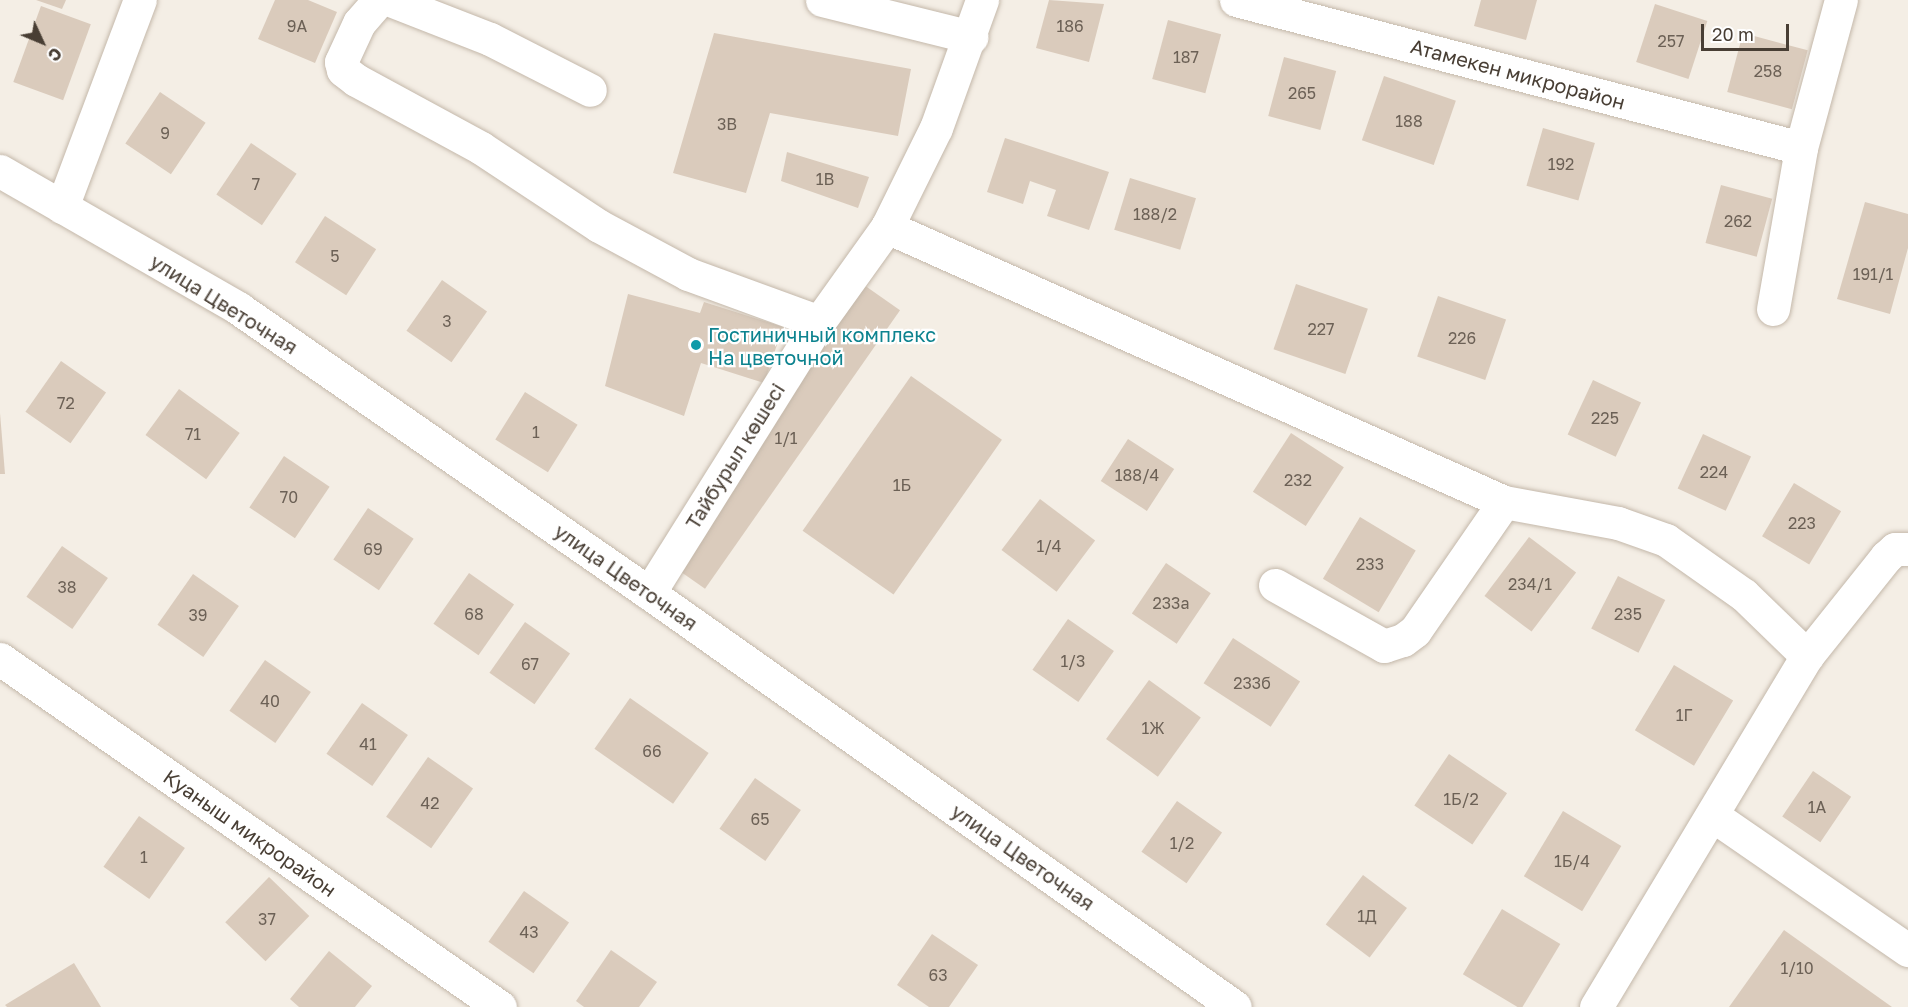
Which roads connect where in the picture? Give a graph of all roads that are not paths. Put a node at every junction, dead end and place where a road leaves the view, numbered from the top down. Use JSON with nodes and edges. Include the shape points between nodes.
{"nodes":[{"id":1,"x":140,"y":0,"type":"edge"},
{"id":2,"x":379,"y":0,"type":"edge"},
{"id":3,"x":390,"y":0,"type":"edge"},
{"id":4,"x":822,"y":0,"type":"edge"},
{"id":5,"x":982,"y":0,"type":"edge"},
{"id":6,"x":1236,"y":0,"type":"edge"},
{"id":7,"x":1841,"y":0,"type":"edge"},
{"id":8,"x":971,"y":37,"type":"junction"},
{"id":9,"x":590,"y":90,"type":"dead end"},
{"id":10,"x":1801,"y":148,"type":"junction"},
{"id":11,"x":0,"y":171,"type":"edge"},
{"id":12,"x":62,"y":207,"type":"junction"},
{"id":13,"x":886,"y":227,"type":"junction"},
{"id":14,"x":1773,"y":309,"type":"dead end"},
{"id":15,"x":819,"y":322,"type":"junction"},
{"id":16,"x":1504,"y":502,"type":"junction"},
{"id":17,"x":1908,"y":549,"type":"edge"},
{"id":18,"x":1275,"y":585,"type":"dead end"},
{"id":19,"x":649,"y":593,"type":"junction"},
{"id":20,"x":1807,"y":656,"type":"junction"},
{"id":21,"x":0,"y":659,"type":"edge"},
{"id":22,"x":1713,"y":815,"type":"junction"},
{"id":23,"x":1908,"y":950,"type":"edge"},
{"id":24,"x":500,"y":1007,"type":"edge"},
{"id":25,"x":1235,"y":1007,"type":"edge"},
{"id":26,"x":1596,"y":1007,"type":"edge"}],
"edges":[{"from":1,"to":12,"type":"street"},
{"from":2,"to":15,"type":"street","via":[[359,23],[341,62],[343,70],[356,80],[481,148],[599,226],[688,274]]},
{"from":3,"to":9,"type":"street","via":[[490,39]]},
{"from":4,"to":8,"type":"street"},
{"from":5,"to":8,"type":"street","name":"Тайбурыл көшесі"},
{"from":6,"to":10,"type":"street","name":"Атамекен микрорайон"},
{"from":7,"to":10,"type":"street"},
{"from":8,"to":13,"type":"street","name":"Тайбурыл көшесі","via":[[936,128]]},
{"from":10,"to":14,"type":"street"},
{"from":11,"to":12,"type":"street","name":"улица Цветочная"},
{"from":12,"to":19,"type":"street","name":"улица Цветочная","via":[[237,308]]},
{"from":13,"to":15,"type":"street","name":"Тайбурыл көшесі"},
{"from":13,"to":16,"type":"street"},
{"from":15,"to":19,"type":"street","name":"Тайбурыл көшесі"},
{"from":16,"to":18,"type":"street","via":[[1415,631],[1403,640],[1384,646]]},
{"from":16,"to":20,"type":"street","via":[[1618,523],[1666,540],[1744,595]]},
{"from":17,"to":20,"type":"street","via":[[1895,549],[1886,557]]},
{"from":19,"to":25,"type":"street","name":"улица Цветочная"},
{"from":20,"to":22,"type":"street"},
{"from":21,"to":24,"type":"street","name":"Куаныш микрорайон"},
{"from":22,"to":23,"type":"street"},
{"from":22,"to":26,"type":"street"}]}
